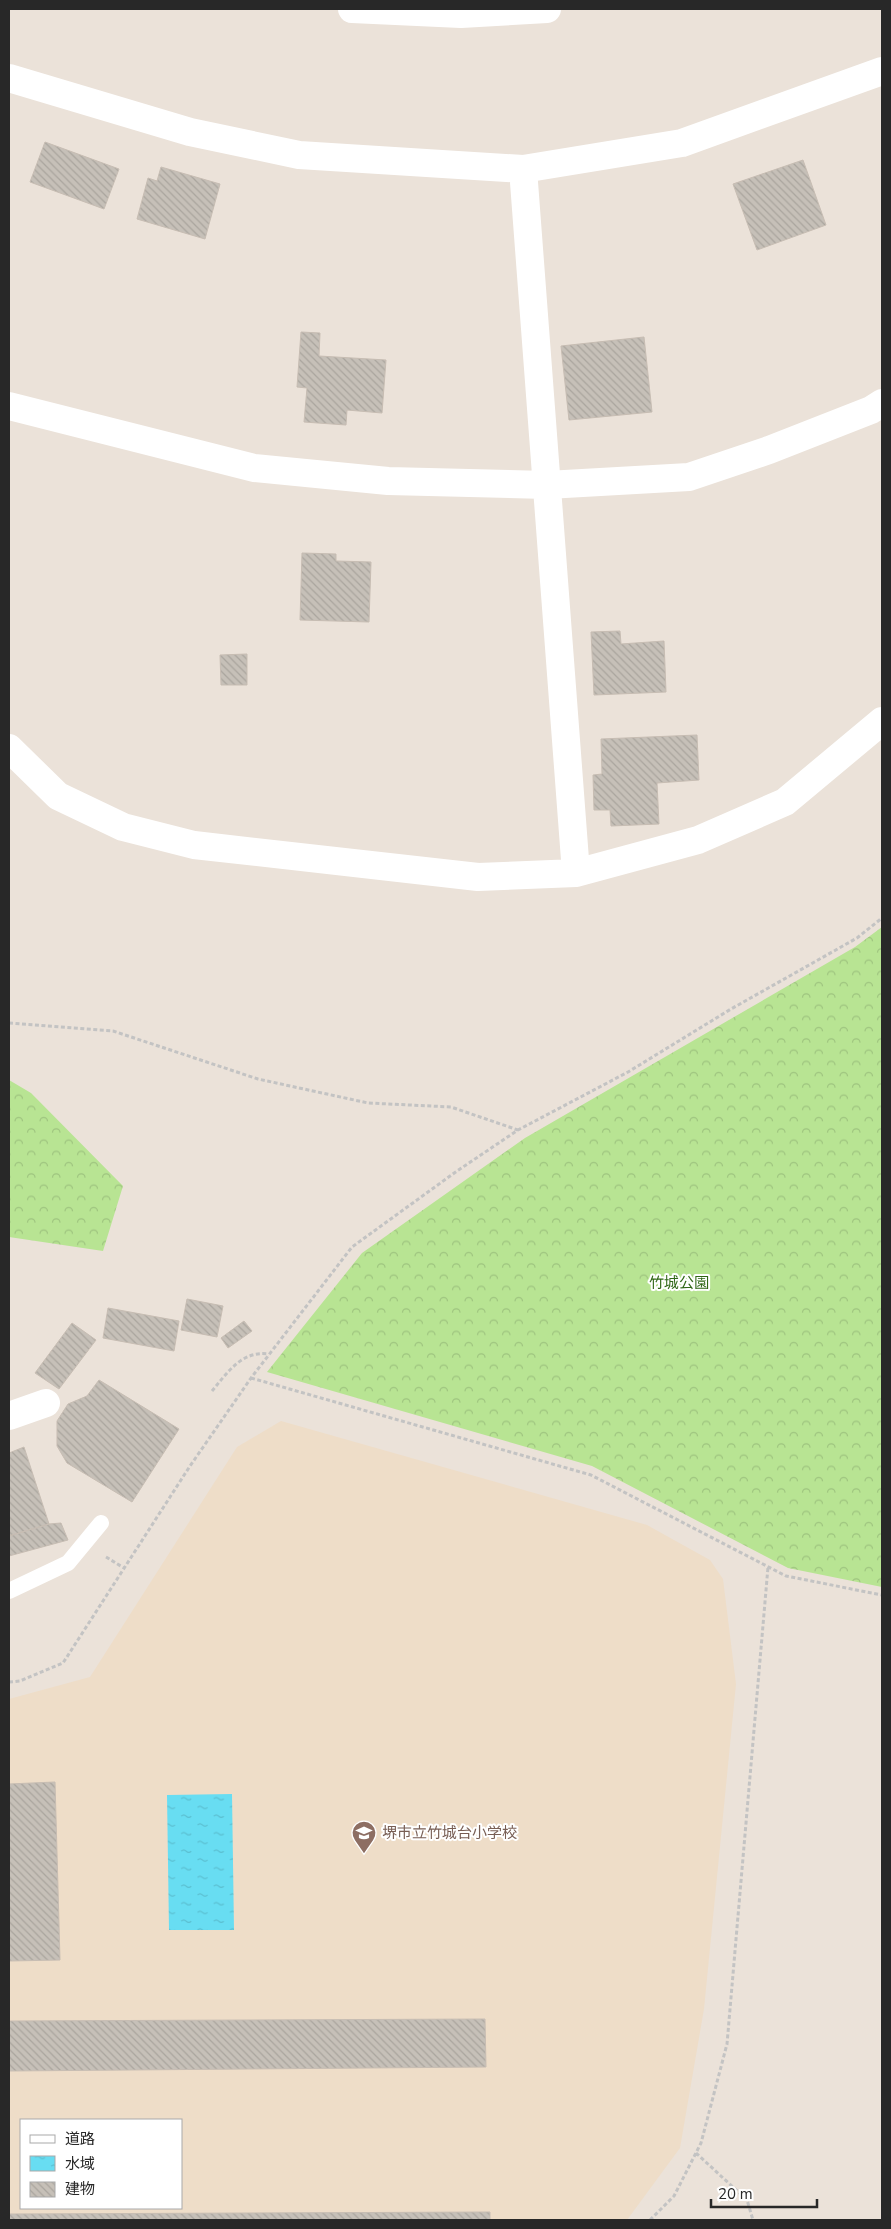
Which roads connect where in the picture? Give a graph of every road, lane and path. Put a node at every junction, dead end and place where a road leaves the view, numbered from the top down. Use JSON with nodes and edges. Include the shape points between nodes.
{"nodes":[{"id":1,"x":352,"y":9,"type":"edge"},
{"id":2,"x":547,"y":9,"type":"edge"},
{"id":3,"x":882,"y":71,"type":"edge"},
{"id":4,"x":9,"y":78,"type":"edge"},
{"id":5,"x":524,"y":170,"type":"junction"},
{"id":6,"x":882,"y":403,"type":"edge"},
{"id":7,"x":9,"y":406,"type":"edge"},
{"id":8,"x":547,"y":485,"type":"junction"},
{"id":9,"x":882,"y":721,"type":"edge"},
{"id":10,"x":9,"y":748,"type":"edge"},
{"id":11,"x":576,"y":873,"type":"junction"},
{"id":12,"x":882,"y":918,"type":"edge"},
{"id":13,"x":9,"y":1023,"type":"edge"},
{"id":14,"x":518,"y":1130,"type":"junction"},
{"id":15,"x":270,"y":1354,"type":"junction"},
{"id":16,"x":251,"y":1378,"type":"junction"},
{"id":17,"x":212,"y":1391,"type":"dead end"},
{"id":18,"x":46,"y":1403,"type":"dead end"},
{"id":19,"x":9,"y":1416,"type":"edge"},
{"id":20,"x":101,"y":1523,"type":"dead end"},
{"id":21,"x":768,"y":1568,"type":"junction"},
{"id":22,"x":9,"y":1591,"type":"edge"},
{"id":23,"x":882,"y":1595,"type":"edge"},
{"id":24,"x":9,"y":1682,"type":"edge"},
{"id":25,"x":696,"y":2152,"type":"junction"},
{"id":26,"x":650,"y":2220,"type":"edge"},
{"id":27,"x":753,"y":2220,"type":"edge"}],
"edges":[{"from":1,"to":2,"type":"street","via":[[461,14]]},
{"from":3,"to":5,"type":"street","via":[[682,143]]},
{"from":4,"to":5,"type":"street","via":[[190,132],[299,155]]},
{"from":5,"to":8,"type":"street"},
{"from":6,"to":8,"type":"street","via":[[768,450],[689,477]]},
{"from":7,"to":8,"type":"street","via":[[254,468],[388,481]]},
{"from":8,"to":11,"type":"street"},
{"from":9,"to":11,"type":"street","via":[[785,802],[698,840]]},
{"from":10,"to":11,"type":"street","via":[[58,796],[123,827],[194,845],[478,877]]},
{"from":12,"to":14,"type":"path","via":[[857,938],[628,1072]]},
{"from":13,"to":14,"type":"path","via":[[114,1031],[258,1079],[368,1104],[451,1107]]},
{"from":14,"to":15,"type":"path","via":[[352,1247]]},
{"from":15,"to":16,"type":"path"},
{"from":15,"to":17,"type":"path","via":[[262,1353],[239,1360]]},
{"from":16,"to":21,"type":"path","via":[[590,1475]]},
{"from":16,"to":24,"type":"path","via":[[63,1663],[20,1681]]},
{"from":18,"to":19,"type":"street"},
{"from":20,"to":22,"type":"lane","via":[[68,1563]]},
{"from":21,"to":23,"type":"path","via":[[786,1576]]},
{"from":21,"to":25,"type":"path","via":[[727,2044],[702,2143]]},
{"from":25,"to":26,"type":"path","via":[[674,2196]]},
{"from":25,"to":27,"type":"path","via":[[747,2200]]}]}
